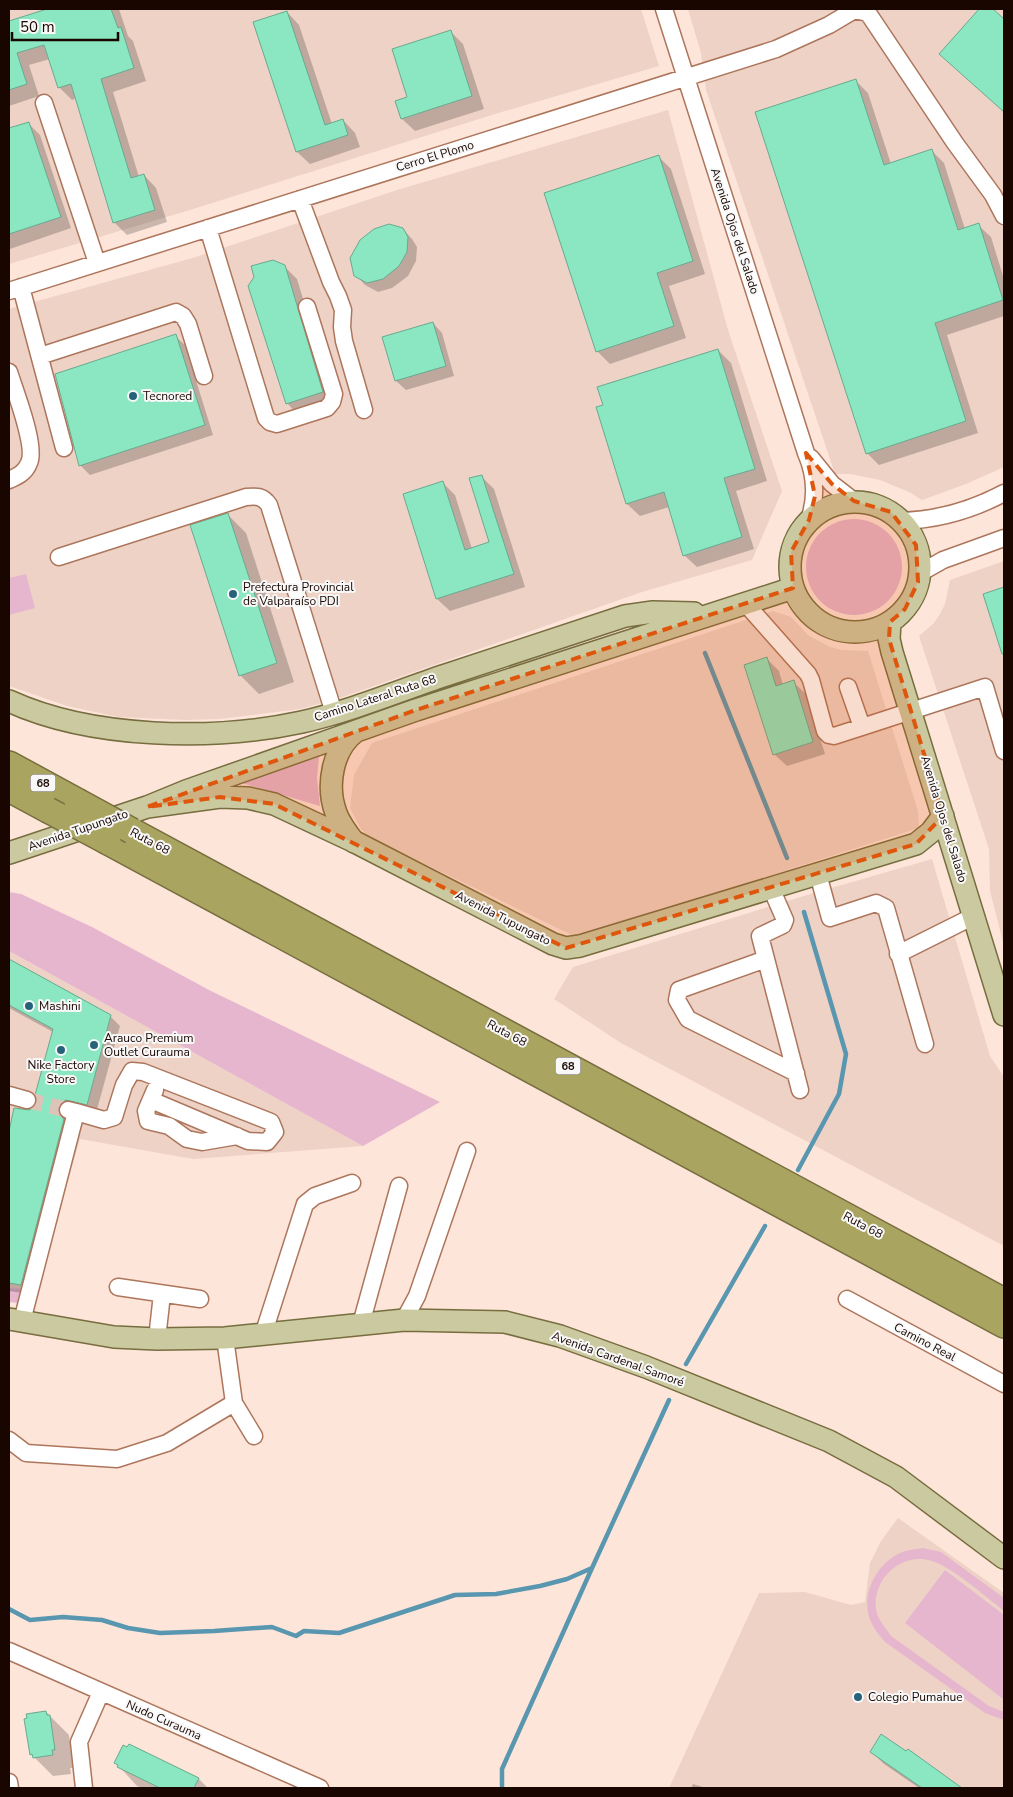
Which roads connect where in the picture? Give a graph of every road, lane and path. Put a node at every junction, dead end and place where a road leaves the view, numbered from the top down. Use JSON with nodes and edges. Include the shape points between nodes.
{"nodes":[{"id":1,"x":664,"y":9,"type":"edge"},
{"id":2,"x":855,"y":9,"type":"edge"},
{"id":3,"x":686,"y":77,"type":"junction"},
{"id":4,"x":44,"y":103,"type":"dead end"},
{"id":5,"x":300,"y":199,"type":"junction"},
{"id":6,"x":1004,"y":216,"type":"edge"},
{"id":7,"x":208,"y":228,"type":"junction"},
{"id":8,"x":97,"y":263,"type":"junction"},
{"id":9,"x":15,"y":289,"type":"edge"},
{"id":10,"x":307,"y":307,"type":"dead end"},
{"id":11,"x":40,"y":356,"type":"junction"},
{"id":12,"x":9,"y":372,"type":"edge"},
{"id":13,"x":204,"y":376,"type":"dead end"},
{"id":14,"x":364,"y":410,"type":"dead end"},
{"id":15,"x":64,"y":448,"type":"dead end"},
{"id":16,"x":806,"y":453,"type":"junction"},
{"id":17,"x":9,"y":480,"type":"edge"},
{"id":18,"x":1004,"y":493,"type":"edge"},
{"id":19,"x":854,"y":501,"type":"junction"},
{"id":20,"x":809,"y":520,"type":"junction"},
{"id":21,"x":901,"y":521,"type":"junction"},
{"id":22,"x":1004,"y":538,"type":"edge"},
{"id":23,"x":60,"y":557,"type":"dead end"},
{"id":24,"x":920,"y":573,"type":"junction"},
{"id":25,"x":793,"y":588,"type":"junction"},
{"id":26,"x":745,"y":603,"type":"junction"},
{"id":27,"x":722,"y":611,"type":"junction"},
{"id":28,"x":890,"y":622,"type":"junction"},
{"id":29,"x":446,"y":675,"type":"joint"},
{"id":30,"x":848,"y":687,"type":"dead end"},
{"id":31,"x":9,"y":701,"type":"edge"},
{"id":32,"x":910,"y":712,"type":"junction"},
{"id":33,"x":334,"y":713,"type":"junction"},
{"id":34,"x":862,"y":727,"type":"junction"},
{"id":35,"x":357,"y":730,"type":"junction"},
{"id":36,"x":1004,"y":751,"type":"edge"},
{"id":37,"x":9,"y":764,"type":"edge"},
{"id":38,"x":9,"y":789,"type":"edge"},
{"id":39,"x":146,"y":807,"type":"junction"},
{"id":40,"x":943,"y":816,"type":"junction"},
{"id":41,"x":354,"y":842,"type":"junction"},
{"id":42,"x":9,"y":853,"type":"edge"},
{"id":43,"x":818,"y":874,"type":"junction"},
{"id":44,"x":771,"y":888,"type":"junction"},
{"id":45,"x":974,"y":916,"type":"junction"},
{"id":46,"x":898,"y":954,"type":"junction"},
{"id":47,"x":766,"y":959,"type":"junction"},
{"id":48,"x":1004,"y":1015,"type":"edge"},
{"id":49,"x":925,"y":1044,"type":"dead end"},
{"id":50,"x":796,"y":1073,"type":"junction"},
{"id":51,"x":160,"y":1078,"type":"junction"},
{"id":52,"x":800,"y":1090,"type":"dead end"},
{"id":53,"x":9,"y":1095,"type":"edge"},
{"id":54,"x":27,"y":1100,"type":"tunnel mouth"},
{"id":55,"x":467,"y":1151,"type":"dead end"},
{"id":56,"x":352,"y":1183,"type":"dead end"},
{"id":57,"x":399,"y":1186,"type":"dead end"},
{"id":58,"x":118,"y":1287,"type":"dead end"},
{"id":59,"x":162,"y":1294,"type":"junction"},
{"id":60,"x":200,"y":1299,"type":"dead end"},
{"id":61,"x":847,"y":1299,"type":"dead end"},
{"id":62,"x":1004,"y":1301,"type":"edge"},
{"id":63,"x":15,"y":1320,"type":"edge"},
{"id":64,"x":404,"y":1320,"type":"junction"},
{"id":65,"x":361,"y":1324,"type":"junction"},
{"id":66,"x":1004,"y":1325,"type":"edge"},
{"id":67,"x":263,"y":1335,"type":"junction"},
{"id":68,"x":225,"y":1338,"type":"junction"},
{"id":69,"x":157,"y":1339,"type":"junction"},
{"id":70,"x":1004,"y":1384,"type":"edge"},
{"id":71,"x":234,"y":1403,"type":"junction"},
{"id":72,"x":254,"y":1436,"type":"dead end"},
{"id":73,"x":9,"y":1440,"type":"edge"},
{"id":74,"x":1004,"y":1558,"type":"edge"},
{"id":75,"x":9,"y":1651,"type":"edge"},
{"id":76,"x":101,"y":1692,"type":"junction"},
{"id":77,"x":9,"y":1782,"type":"edge"},
{"id":78,"x":10,"y":1788,"type":"edge"},
{"id":79,"x":84,"y":1788,"type":"edge"},
{"id":80,"x":320,"y":1788,"type":"edge"}],
"edges":[{"from":1,"to":3,"type":"street","name":"Avenida Ojos del Salado"},
{"from":2,"to":3,"type":"street","name":"Cerro El Plomo","via":[[776,49]]},
{"from":2,"to":6,"type":"street","via":[[868,13],[954,143],[993,195]]},
{"from":3,"to":5,"type":"street","name":"Cerro El Plomo"},
{"from":3,"to":16,"type":"street","name":"Avenida Ojos del Salado"},
{"from":4,"to":8,"type":"street"},
{"from":5,"to":7,"type":"street","name":"Cerro El Plomo"},
{"from":5,"to":14,"type":"street","via":[[343,310],[344,341]]},
{"from":7,"to":8,"type":"street","name":"Cerro El Plomo"},
{"from":7,"to":10,"type":"street","via":[[266,418],[270,422],[277,424],[326,408],[332,402],[334,394]]},
{"from":8,"to":9,"type":"street","name":"Cerro El Plomo"},
{"from":9,"to":11,"type":"street"},
{"from":11,"to":13,"type":"street","via":[[176,312],[188,324]]},
{"from":11,"to":15,"type":"street"},
{"from":12,"to":17,"type":"street","via":[[32,449],[30,462],[22,474]]},
{"from":16,"to":19,"type":"street","name":"Avenida Ojos del Salado","via":[[832,484]]},
{"from":16,"to":20,"type":"street","name":"Avenida Ojos del Salado","via":[[812,467],[815,496]]},
{"from":18,"to":21,"type":"street","via":[[962,511],[924,520]]},
{"from":19,"to":20,"type":"main road","name":"Avenida Ojos del Salado","via":[[830,506]]},
{"from":19,"to":21,"type":"main road","name":"Avenida Ojos del Salado","via":[[880,506]]},
{"from":20,"to":25,"type":"main road","name":"Avenida Ojos del Salado","via":[[791,552]]},
{"from":21,"to":24,"type":"main road","name":"Avenida Ojos del Salado","via":[[916,544]]},
{"from":22,"to":24,"type":"street","via":[[943,560]]},
{"from":23,"to":33,"type":"street","via":[[246,497],[260,496],[269,505]]},
{"from":24,"to":28,"type":"main road","name":"Avenida Ojos del Salado","via":[[911,601]]},
{"from":25,"to":26,"type":"main road","name":"Avenida Tupungato"},
{"from":25,"to":28,"type":"main road","name":"Avenida Ojos del Salado","via":[[804,609],[833,629],[862,632]]},
{"from":26,"to":27,"type":"main road","name":"Avenida Tupungato"},
{"from":26,"to":34,"type":"street","via":[[812,680],[828,735]]},
{"from":27,"to":29,"type":"main road","name":"Avenida Tupungato","via":[[691,614],[654,612],[625,616]]},
{"from":27,"to":35,"type":"main road","name":"Avenida Tupungato"},
{"from":28,"to":32,"type":"main road","name":"Avenida Ojos del Salado","via":[[889,639]]},
{"from":29,"to":33,"type":"main road","name":"Camino Lateral Ruta 68"},
{"from":30,"to":34,"type":"street"},
{"from":31,"to":33,"type":"main road","name":"Camino Lateral Ruta 68","via":[[78,722],[169,734],[261,729]]},
{"from":32,"to":34,"type":"street"},
{"from":32,"to":36,"type":"street","via":[[985,687]]},
{"from":32,"to":40,"type":"main road","name":"Avenida Ojos del Salado"},
{"from":35,"to":39,"type":"main road","name":"Avenida Tupungato"},
{"from":35,"to":41,"type":"main road","via":[[338,755],[331,788],[336,812]]},
{"from":37,"to":62,"type":"highway","name":"Ruta 68","number":"68","bridge":true},
{"from":38,"to":66,"type":"highway","name":"Ruta 68","number":"68","bridge":true},
{"from":39,"to":41,"type":"main road","name":"Avenida Tupungato","via":[[206,798],[248,798],[274,804]]},
{"from":39,"to":42,"type":"main road","name":"Avenida Tupungato"},
{"from":40,"to":43,"type":"main road","name":"Avenida Tupungato","via":[[916,844]]},
{"from":40,"to":45,"type":"main road","name":"Avenida Ojos del Salado"},
{"from":41,"to":44,"type":"main road","name":"Avenida Tupungato","via":[[566,948]]},
{"from":43,"to":44,"type":"main road","name":"Avenida Tupungato"},
{"from":43,"to":46,"type":"street","via":[[830,918],[876,903],[886,908]]},
{"from":44,"to":47,"type":"street","via":[[785,920],[783,925],[760,936]]},
{"from":45,"to":46,"type":"street"},
{"from":45,"to":48,"type":"main road","name":"Avenida Ojos del Salado"},
{"from":46,"to":49,"type":"street"},
{"from":47,"to":50,"type":"street"},
{"from":47,"to":50,"type":"street","via":[[679,990],[677,1000],[688,1019]]},
{"from":50,"to":52,"type":"street"},
{"from":51,"to":51,"type":"street","via":[[271,1122],[275,1132],[268,1142],[248,1141],[151,1100]]},
{"from":51,"to":63,"type":"street","via":[[132,1071],[114,1117],[104,1120],[72,1111]]},
{"from":53,"to":54,"type":"street"},
{"from":55,"to":64,"type":"street","via":[[416,1296]]},
{"from":56,"to":67,"type":"street","via":[[315,1196],[305,1204]]},
{"from":57,"to":65,"type":"street"},
{"from":58,"to":59,"type":"street"},
{"from":59,"to":60,"type":"street"},
{"from":59,"to":69,"type":"street"},
{"from":61,"to":70,"type":"street","name":"Camino Real"},
{"from":63,"to":69,"type":"main road","name":"Avenida Cardenal Samoré","via":[[114,1337]]},
{"from":64,"to":65,"type":"main road","name":"Avenida Cardenal Samoré"},
{"from":64,"to":74,"type":"main road","name":"Avenida Cardenal Samoré","via":[[505,1322],[560,1336],[728,1400],[829,1441],[896,1477]]},
{"from":65,"to":67,"type":"main road","name":"Avenida Cardenal Samoré"},
{"from":67,"to":68,"type":"main road","name":"Avenida Cardenal Samoré"},
{"from":68,"to":69,"type":"main road","name":"Avenida Cardenal Samoré"},
{"from":68,"to":71,"type":"street"},
{"from":71,"to":72,"type":"street"},
{"from":71,"to":73,"type":"street","via":[[167,1443],[117,1459],[26,1453]]},
{"from":75,"to":76,"type":"street","name":"Nudo Curauma"},
{"from":76,"to":79,"type":"street","via":[[79,1742]]},
{"from":76,"to":80,"type":"street","name":"Nudo Curauma"},
{"from":77,"to":78,"type":"street"}]}
